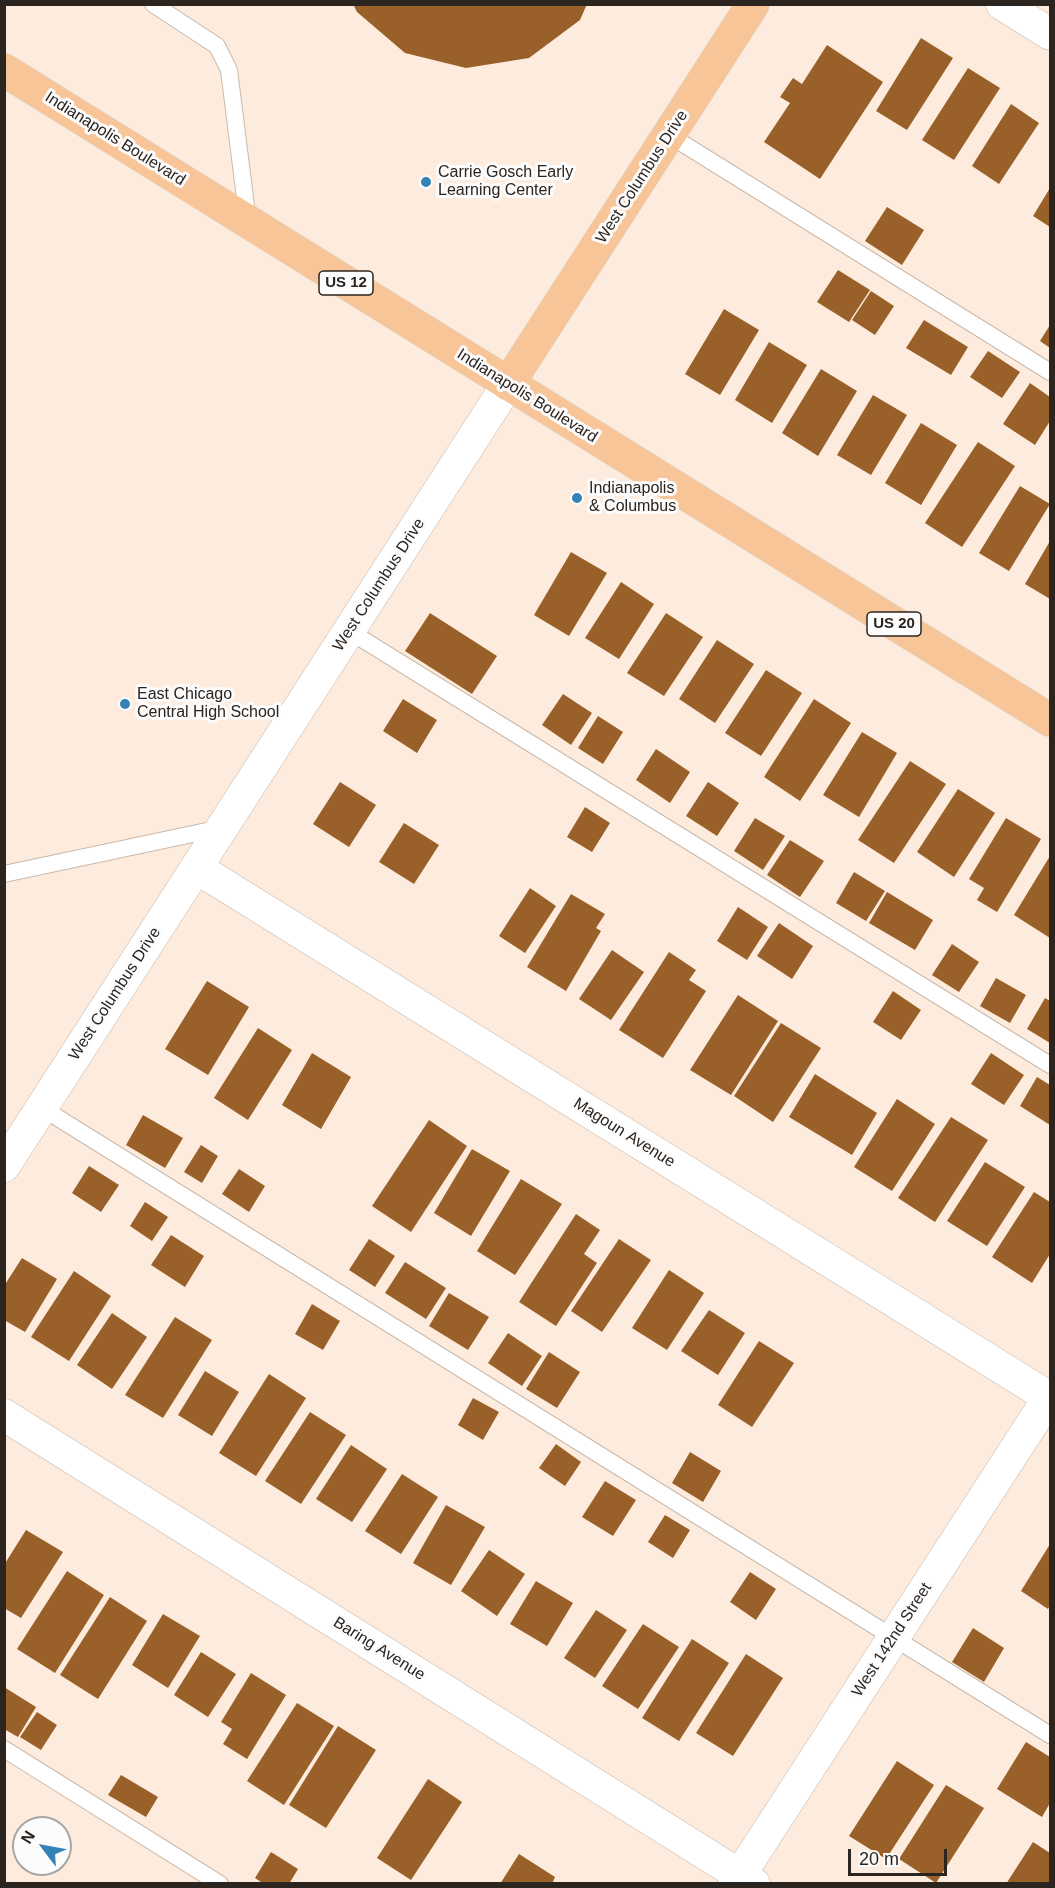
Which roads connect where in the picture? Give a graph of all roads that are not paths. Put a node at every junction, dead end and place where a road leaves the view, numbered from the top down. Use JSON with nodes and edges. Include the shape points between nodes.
{"nodes":[{"id":1,"x":153,"y":4,"type":"edge"},
{"id":2,"x":753,"y":4,"type":"edge"},
{"id":3,"x":1002,"y":4,"type":"edge"},
{"id":4,"x":1050,"y":34,"type":"edge"},
{"id":5,"x":4,"y":70,"type":"edge"},
{"id":6,"x":669,"y":135,"type":"junction"},
{"id":7,"x":248,"y":222,"type":"junction"},
{"id":8,"x":1050,"y":372,"type":"edge"},
{"id":9,"x":508,"y":384,"type":"junction"},
{"id":10,"x":349,"y":632,"type":"junction"},
{"id":11,"x":1050,"y":720,"type":"edge"},
{"id":12,"x":222,"y":827,"type":"junction"},
{"id":13,"x":196,"y":868,"type":"junction"},
{"id":14,"x":4,"y":874,"type":"edge"},
{"id":15,"x":1050,"y":1065,"type":"edge"},
{"id":16,"x":42,"y":1108,"type":"junction"},
{"id":17,"x":4,"y":1166,"type":"edge"},
{"id":18,"x":1050,"y":1397,"type":"edge"},
{"id":19,"x":4,"y":1415,"type":"edge"},
{"id":20,"x":894,"y":1638,"type":"junction"},
{"id":21,"x":1050,"y":1735,"type":"edge"},
{"id":22,"x":4,"y":1749,"type":"edge"},
{"id":23,"x":742,"y":1881,"type":"edge"},
{"id":24,"x":220,"y":1884,"type":"edge"}],
"edges":[{"from":1,"to":7,"type":"lane","via":[[217,46],[229,69]]},
{"from":2,"to":6,"type":"main road","name":"West Columbus Drive"},
{"from":3,"to":4,"type":"street"},
{"from":5,"to":7,"type":"main road","name":"Indianapolis Boulevard","number":"US 12"},
{"from":6,"to":8,"type":"lane"},
{"from":6,"to":9,"type":"main road","name":"West Columbus Drive"},
{"from":7,"to":9,"type":"main road","name":"Indianapolis Boulevard","number":"US 12"},
{"from":9,"to":10,"type":"street","name":"West Columbus Drive"},
{"from":9,"to":11,"type":"main road","name":"Indianapolis Boulevard","number":"US 20"},
{"from":10,"to":12,"type":"street","name":"West Columbus Drive"},
{"from":10,"to":15,"type":"lane"},
{"from":12,"to":13,"type":"street","name":"West Columbus Drive"},
{"from":12,"to":14,"type":"lane"},
{"from":13,"to":16,"type":"street","name":"West Columbus Drive"},
{"from":13,"to":18,"type":"street","name":"Magoun Avenue"},
{"from":16,"to":17,"type":"street","name":"West Columbus Drive"},
{"from":16,"to":20,"type":"lane"},
{"from":18,"to":20,"type":"street","name":"West 142nd Street"},
{"from":19,"to":23,"type":"street","name":"Baring Avenue"},
{"from":20,"to":21,"type":"lane"},
{"from":20,"to":23,"type":"street","name":"West 142nd Street"},
{"from":22,"to":24,"type":"lane"}]}
